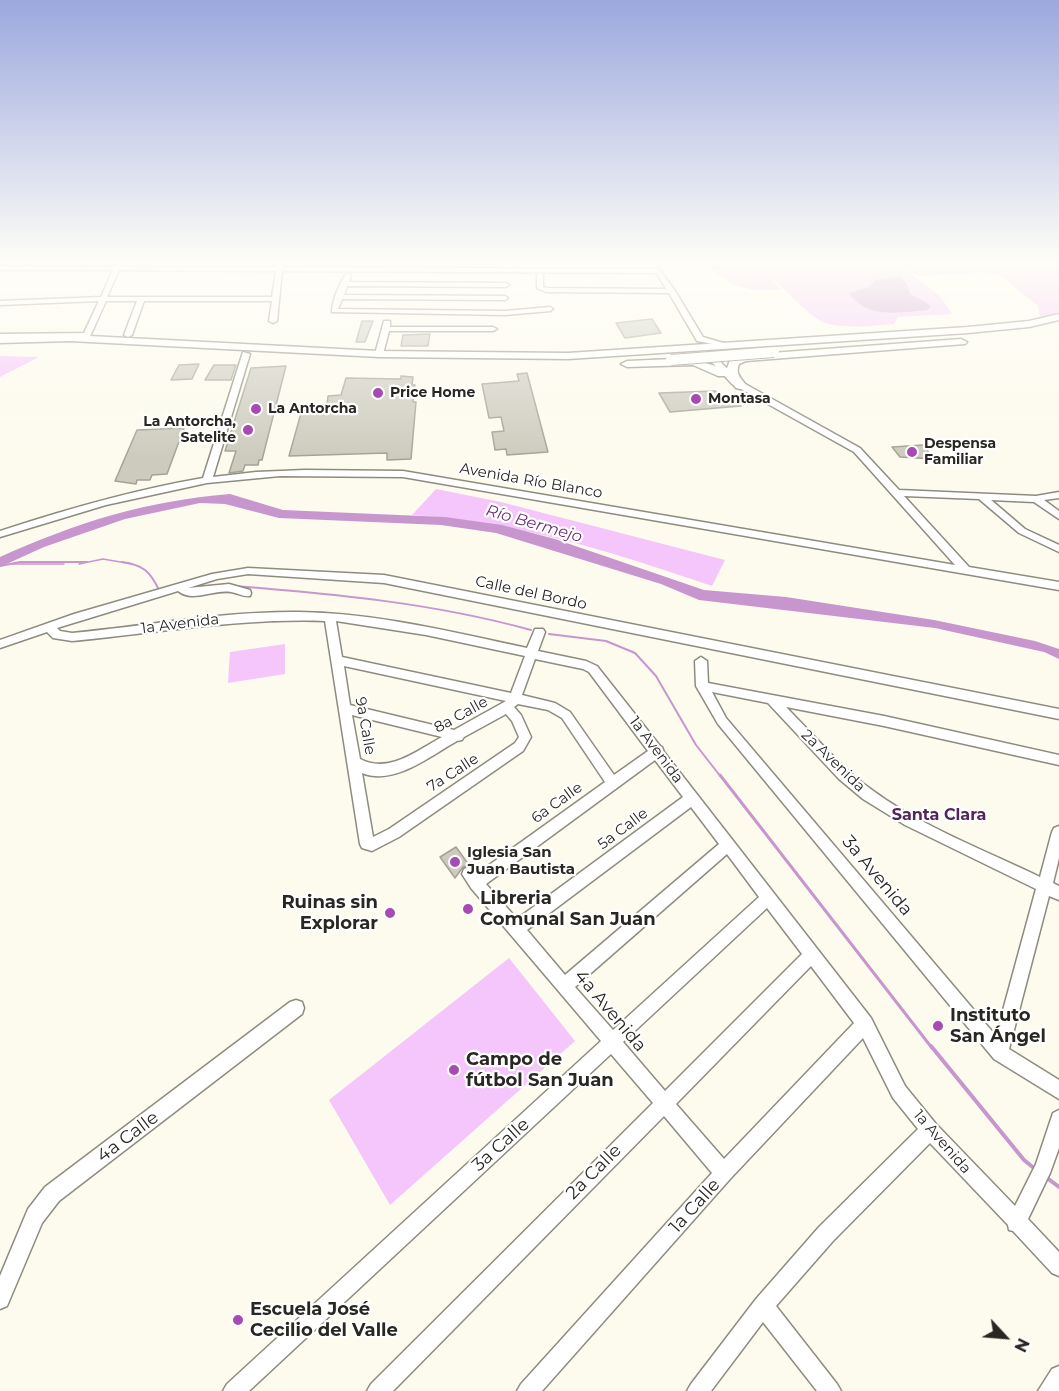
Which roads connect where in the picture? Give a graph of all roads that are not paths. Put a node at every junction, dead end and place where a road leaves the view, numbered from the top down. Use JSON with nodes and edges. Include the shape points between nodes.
{"nodes":[{"id":1,"x":89,"y":328,"type":"edge"},
{"id":2,"x":131,"y":328,"type":"edge"},
{"id":3,"x":693,"y":328,"type":"edge"},
{"id":4,"x":992,"y":328,"type":"edge"},
{"id":5,"x":1059,"y":328,"type":"edge"},
{"id":6,"x":386,"y":329,"type":"joint"},
{"id":7,"x":493,"y":329,"type":"dead end"},
{"id":8,"x":85,"y":335,"type":"junction"},
{"id":9,"x":128,"y":335,"type":"dead end"},
{"id":10,"x":0,"y":338,"type":"edge"},
{"id":11,"x":700,"y":339,"type":"junction"},
{"id":12,"x":961,"y":342,"type":"junction"},
{"id":13,"x":0,"y":346,"type":"edge"},
{"id":14,"x":689,"y":347,"type":"junction"},
{"id":15,"x":773,"y":347,"type":"junction"},
{"id":16,"x":717,"y":350,"type":"junction"},
{"id":17,"x":246,"y":354,"type":"junction"},
{"id":18,"x":379,"y":354,"type":"junction"},
{"id":19,"x":584,"y":355,"type":"junction"},
{"id":20,"x":738,"y":360,"type":"junction"},
{"id":21,"x":448,"y":363,"type":"junction"},
{"id":22,"x":722,"y":374,"type":"junction"},
{"id":23,"x":740,"y":385,"type":"junction"},
{"id":24,"x":858,"y":453,"type":"junction"},
{"id":25,"x":207,"y":480,"type":"junction"},
{"id":26,"x":896,"y":493,"type":"junction"},
{"id":27,"x":1059,"y":495,"type":"edge"},
{"id":28,"x":981,"y":496,"type":"junction"},
{"id":29,"x":1036,"y":499,"type":"junction"},
{"id":30,"x":1059,"y":516,"type":"edge"},
{"id":31,"x":0,"y":534,"type":"edge"},
{"id":32,"x":1059,"y":549,"type":"edge"},
{"id":33,"x":964,"y":568,"type":"junction"},
{"id":34,"x":1059,"y":586,"type":"edge"},
{"id":35,"x":182,"y":588,"type":"junction"},
{"id":36,"x":246,"y":593,"type":"dead end"},
{"id":37,"x":330,"y":617,"type":"junction"},
{"id":38,"x":49,"y":628,"type":"junction"},
{"id":39,"x":539,"y":632,"type":"dead end"},
{"id":40,"x":0,"y":644,"type":"edge"},
{"id":41,"x":531,"y":655,"type":"junction"},
{"id":42,"x":336,"y":660,"type":"junction"},
{"id":43,"x":701,"y":661,"type":"dead end"},
{"id":44,"x":702,"y":686,"type":"junction"},
{"id":45,"x":773,"y":701,"type":"junction"},
{"id":46,"x":511,"y":703,"type":"junction"},
{"id":47,"x":346,"y":709,"type":"junction"},
{"id":48,"x":1059,"y":714,"type":"edge"},
{"id":49,"x":458,"y":736,"type":"junction"},
{"id":50,"x":658,"y":751,"type":"junction"},
{"id":51,"x":1059,"y":760,"type":"edge"},
{"id":52,"x":355,"y":762,"type":"junction"},
{"id":53,"x":613,"y":783,"type":"junction"},
{"id":54,"x":692,"y":798,"type":"junction"},
{"id":55,"x":1059,"y":832,"type":"edge"},
{"id":56,"x":366,"y":841,"type":"joint"},
{"id":57,"x":727,"y":845,"type":"junction"},
{"id":58,"x":472,"y":878,"type":"joint"},
{"id":59,"x":1052,"y":890,"type":"edge"},
{"id":60,"x":767,"y":899,"type":"junction"},
{"id":61,"x":516,"y":929,"type":"junction"},
{"id":62,"x":811,"y":956,"type":"junction"},
{"id":63,"x":564,"y":986,"type":"junction"},
{"id":64,"x":296,"y":1008,"type":"dead end"},
{"id":65,"x":865,"y":1023,"type":"junction"},
{"id":66,"x":612,"y":1044,"type":"junction"},
{"id":67,"x":1000,"y":1053,"type":"junction"},
{"id":68,"x":1059,"y":1090,"type":"edge"},
{"id":69,"x":663,"y":1104,"type":"junction"},
{"id":70,"x":1059,"y":1119,"type":"edge"},
{"id":71,"x":930,"y":1130,"type":"junction"},
{"id":72,"x":724,"y":1173,"type":"junction"},
{"id":73,"x":1016,"y":1223,"type":"junction"},
{"id":74,"x":1059,"y":1266,"type":"edge"},
{"id":75,"x":0,"y":1299,"type":"edge"},
{"id":76,"x":763,"y":1306,"type":"junction"},
{"id":77,"x":1059,"y":1376,"type":"edge"},
{"id":78,"x":234,"y":1391,"type":"edge"},
{"id":79,"x":378,"y":1391,"type":"edge"},
{"id":80,"x":528,"y":1391,"type":"edge"},
{"id":81,"x":698,"y":1391,"type":"edge"},
{"id":82,"x":830,"y":1391,"type":"edge"},
{"id":83,"x":1049,"y":1391,"type":"edge"}],
"edges":[{"from":1,"to":8,"type":"street"},
{"from":2,"to":9,"type":"street"},
{"from":3,"to":11,"type":"street"},
{"from":4,"to":15,"type":"highway"},
{"from":5,"to":12,"type":"highway"},
{"from":6,"to":7,"type":"street"},
{"from":6,"to":18,"type":"street"},
{"from":8,"to":10,"type":"street"},
{"from":8,"to":10,"type":"highway"},
{"from":8,"to":18,"type":"highway","via":[[111,340]]},
{"from":11,"to":14,"type":"street"},
{"from":11,"to":16,"type":"street"},
{"from":12,"to":15,"type":"highway"},
{"from":12,"to":20,"type":"highway"},
{"from":13,"to":17,"type":"highway","via":[[82,345]]},
{"from":14,"to":16,"type":"highway"},
{"from":14,"to":19,"type":"highway"},
{"from":15,"to":16,"type":"highway"},
{"from":15,"to":21,"type":"highway","bridge":true,"via":[[671,360]]},
{"from":16,"to":19,"type":"highway"},
{"from":16,"to":20,"type":"highway","via":[[721,356]]},
{"from":16,"to":22,"type":"street"},
{"from":16,"to":23,"type":"street"},
{"from":17,"to":21,"type":"highway"},
{"from":17,"to":25,"type":"street"},
{"from":18,"to":19,"type":"highway"},
{"from":20,"to":23,"type":"highway","via":[[730,371]]},
{"from":21,"to":22,"type":"highway","via":[[547,366],[693,362]]},
{"from":22,"to":24,"type":"street","via":[[730,383]]},
{"from":23,"to":24,"type":"street","via":[[832,433]]},
{"from":24,"to":26,"type":"street"},
{"from":25,"to":31,"type":"street","name":"Avenida Río Blanco","via":[[116,499]]},
{"from":25,"to":33,"type":"street","name":"Avenida Río Blanco","via":[[327,471],[403,474]]},
{"from":26,"to":28,"type":"street"},
{"from":26,"to":33,"type":"street"},
{"from":27,"to":29,"type":"street"},
{"from":28,"to":29,"type":"street"},
{"from":28,"to":32,"type":"street","via":[[1022,531]]},
{"from":29,"to":30,"type":"street"},
{"from":33,"to":34,"type":"street","name":"Avenida Río Blanco"},
{"from":35,"to":36,"type":"street","via":[[189,593],[229,588]]},
{"from":35,"to":38,"type":"street","name":"Calle del Bordo"},
{"from":35,"to":48,"type":"street","name":"Calle del Bordo","via":[[216,576],[248,571],[384,579]]},
{"from":37,"to":38,"type":"street","name":"1a Avenida","via":[[220,618],[72,637],[57,635]]},
{"from":37,"to":41,"type":"street","name":"1a Avenida","via":[[374,621]]},
{"from":37,"to":42,"type":"street","name":"9a Calle"},
{"from":38,"to":40,"type":"street","name":"Calle del Bordo"},
{"from":39,"to":41,"type":"street"},
{"from":41,"to":46,"type":"street"},
{"from":41,"to":50,"type":"street","name":"1a Avenida","via":[[593,669]]},
{"from":42,"to":46,"type":"street"},
{"from":42,"to":47,"type":"street","name":"9a Calle"},
{"from":43,"to":44,"type":"street","name":"3a Avenida"},
{"from":44,"to":45,"type":"street"},
{"from":44,"to":67,"type":"street","name":"3a Avenida","via":[[722,721]]},
{"from":45,"to":51,"type":"street"},
{"from":45,"to":59,"type":"street","name":"2a Avenida","via":[[868,795],[910,821]]},
{"from":46,"to":49,"type":"street","name":"8a Calle"},
{"from":46,"to":53,"type":"street","via":[[559,710]]},
{"from":46,"to":56,"type":"street","name":"7a Calle","via":[[525,737],[519,747],[394,833],[372,845]]},
{"from":47,"to":49,"type":"street"},
{"from":47,"to":52,"type":"street","name":"9a Calle"},
{"from":49,"to":52,"type":"street","name":"8a Calle","via":[[395,769],[369,770]]},
{"from":50,"to":53,"type":"street","name":"6a Calle"},
{"from":50,"to":54,"type":"street","name":"1a Avenida"},
{"from":52,"to":56,"type":"street","name":"9a Calle"},
{"from":53,"to":58,"type":"street","name":"6a Calle"},
{"from":54,"to":57,"type":"street","name":"1a Avenida"},
{"from":54,"to":61,"type":"street","name":"5a Calle"},
{"from":55,"to":59,"type":"street"},
{"from":57,"to":60,"type":"street","name":"1a Avenida"},
{"from":57,"to":63,"type":"street"},
{"from":58,"to":61,"type":"street","name":"4a Avenida"},
{"from":59,"to":67,"type":"street"},
{"from":60,"to":62,"type":"street","name":"1a Avenida"},
{"from":60,"to":66,"type":"street","name":"3a Calle"},
{"from":61,"to":63,"type":"street","name":"4a Avenida"},
{"from":62,"to":65,"type":"street","name":"1a Avenida"},
{"from":62,"to":69,"type":"street","name":"2a Calle"},
{"from":63,"to":66,"type":"street","name":"4a Avenida"},
{"from":64,"to":75,"type":"street","name":"4a Calle","via":[[52,1194],[35,1216]]},
{"from":65,"to":71,"type":"street","name":"1a Avenida","via":[[899,1092]]},
{"from":65,"to":72,"type":"street","name":"1a Calle"},
{"from":66,"to":69,"type":"street","name":"4a Avenida"},
{"from":66,"to":78,"type":"street","name":"3a Calle"},
{"from":67,"to":68,"type":"street","name":"3a Avenida"},
{"from":69,"to":72,"type":"street","name":"4a Avenida"},
{"from":69,"to":79,"type":"street","name":"2a Calle"},
{"from":70,"to":73,"type":"street","via":[[1040,1174]]},
{"from":71,"to":73,"type":"street","name":"1a Avenida"},
{"from":71,"to":76,"type":"street","via":[[833,1227]]},
{"from":72,"to":80,"type":"street","name":"1a Calle"},
{"from":73,"to":74,"type":"street","name":"1a Avenida"},
{"from":76,"to":81,"type":"street"},
{"from":76,"to":82,"type":"street"},
{"from":77,"to":83,"type":"street"}]}
